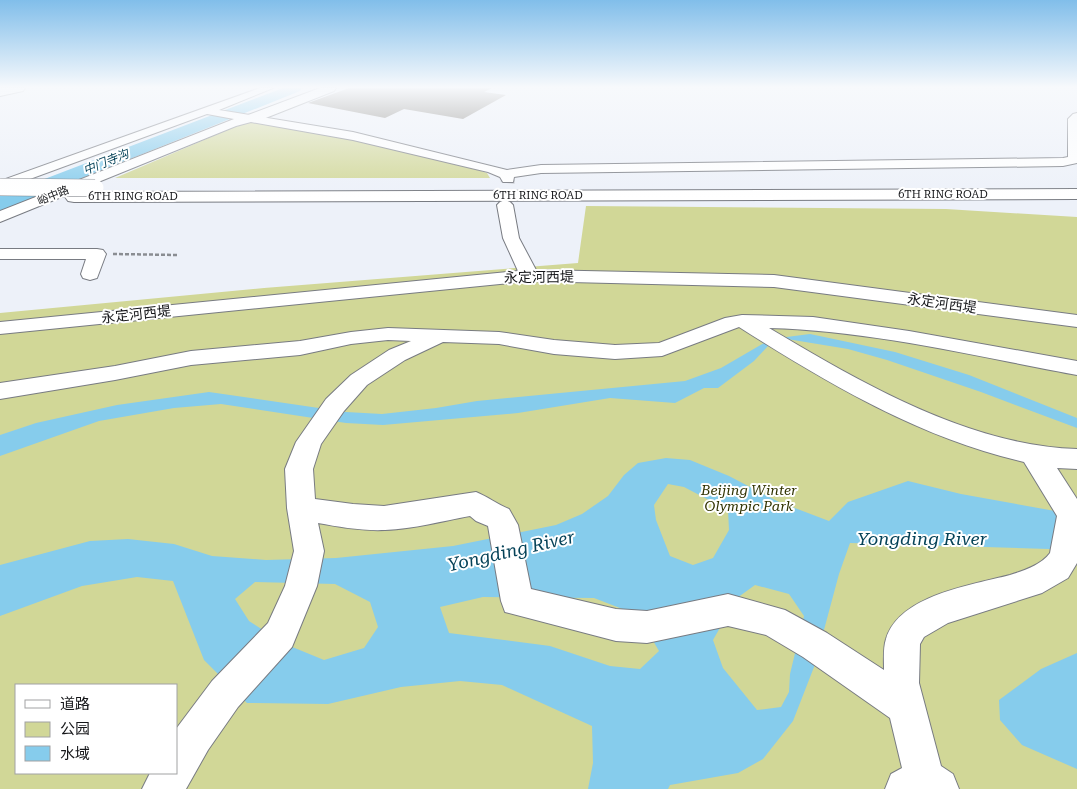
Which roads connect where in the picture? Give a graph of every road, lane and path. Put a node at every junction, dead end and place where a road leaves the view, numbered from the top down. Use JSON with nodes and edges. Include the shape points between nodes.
{"nodes":[{"id":1,"x":169,"y":125,"type":"edge"},
{"id":2,"x":228,"y":125,"type":"edge"},
{"id":3,"x":291,"y":125,"type":"edge"},
{"id":4,"x":1074,"y":125,"type":"edge"},
{"id":5,"x":0,"y":186,"type":"edge"},
{"id":6,"x":1077,"y":189,"type":"edge"},
{"id":7,"x":916,"y":194,"type":"junction"},
{"id":8,"x":1077,"y":194,"type":"edge"},
{"id":9,"x":0,"y":195,"type":"edge"},
{"id":10,"x":505,"y":205,"type":"tunnel mouth"},
{"id":11,"x":1077,"y":207,"type":"edge"},
{"id":12,"x":0,"y":217,"type":"edge"},
{"id":13,"x":0,"y":254,"type":"edge"},
{"id":14,"x":97,"y":254,"type":"junction"},
{"id":15,"x":179,"y":255,"type":"dead end"},
{"id":16,"x":90,"y":274,"type":"dead end"},
{"id":17,"x":529,"y":275,"type":"junction"},
{"id":18,"x":1077,"y":321,"type":"edge"},
{"id":19,"x":0,"y":328,"type":"edge"},
{"id":20,"x":760,"y":332,"type":"junction"},
{"id":21,"x":444,"y":336,"type":"junction"},
{"id":22,"x":1077,"y":368,"type":"edge"},
{"id":23,"x":0,"y":391,"type":"edge"},
{"id":24,"x":1034,"y":456,"type":"junction"},
{"id":25,"x":1077,"y":459,"type":"edge"},
{"id":26,"x":300,"y":508,"type":"junction"},
{"id":27,"x":906,"y":706,"type":"junction"},
{"id":28,"x":178,"y":763,"type":"edge"},
{"id":29,"x":171,"y":774,"type":"edge"},
{"id":30,"x":923,"y":785,"type":"edge"},
{"id":31,"x":163,"y":789,"type":"edge"}],
"edges":[{"from":1,"to":5,"type":"street"},
{"from":2,"to":12,"type":"street","name":"峪中路"},
{"from":3,"to":4,"type":"street","via":[[353,136],[507,176],[541,169],[1063,162],[1075,159]]},
{"from":5,"to":6,"type":"main road","name":"6TH RING ROAD","bridge":true},
{"from":7,"to":8,"type":"main road","name":"6TH RING ROAD"},
{"from":7,"to":9,"type":"main road","name":"6TH RING ROAD"},
{"from":7,"to":11,"type":"main road"},
{"from":10,"to":17,"type":"street","via":[[511,238]]},
{"from":13,"to":14,"type":"street"},
{"from":14,"to":15,"type":"path"},
{"from":14,"to":16,"type":"street"},
{"from":17,"to":18,"type":"street","name":"永定河西堤","via":[[774,280]]},
{"from":17,"to":19,"type":"street","name":"永定河西堤"},
{"from":20,"to":21,"type":"street","via":[[732,322],[662,349],[615,352],[499,338]]},
{"from":20,"to":22,"type":"street","via":[[813,323]]},
{"from":20,"to":24,"type":"street","via":[[889,406],[930,424]]},
{"from":21,"to":23,"type":"street","via":[[388,334],[351,338],[300,348],[190,358]]},
{"from":21,"to":26,"type":"street","via":[[397,355],[359,380],[329,414],[309,442],[299,469]]},
{"from":24,"to":25,"type":"street"},
{"from":24,"to":27,"type":"street","via":[[1072,516],[1064,558],[1057,568],[1031,583],[939,610],[912,626],[903,640],[901,683]]},
{"from":26,"to":27,"type":"street","via":[[362,518],[385,518],[476,504],[486,513],[499,517],[515,598],[520,602],[616,625],[647,627],[728,610],[773,621]]},
{"from":26,"to":28,"type":"street","via":[[309,551],[301,586],[280,635],[225,694]]},
{"from":27,"to":30,"type":"street"},
{"from":29,"to":31,"type":"street"}]}
